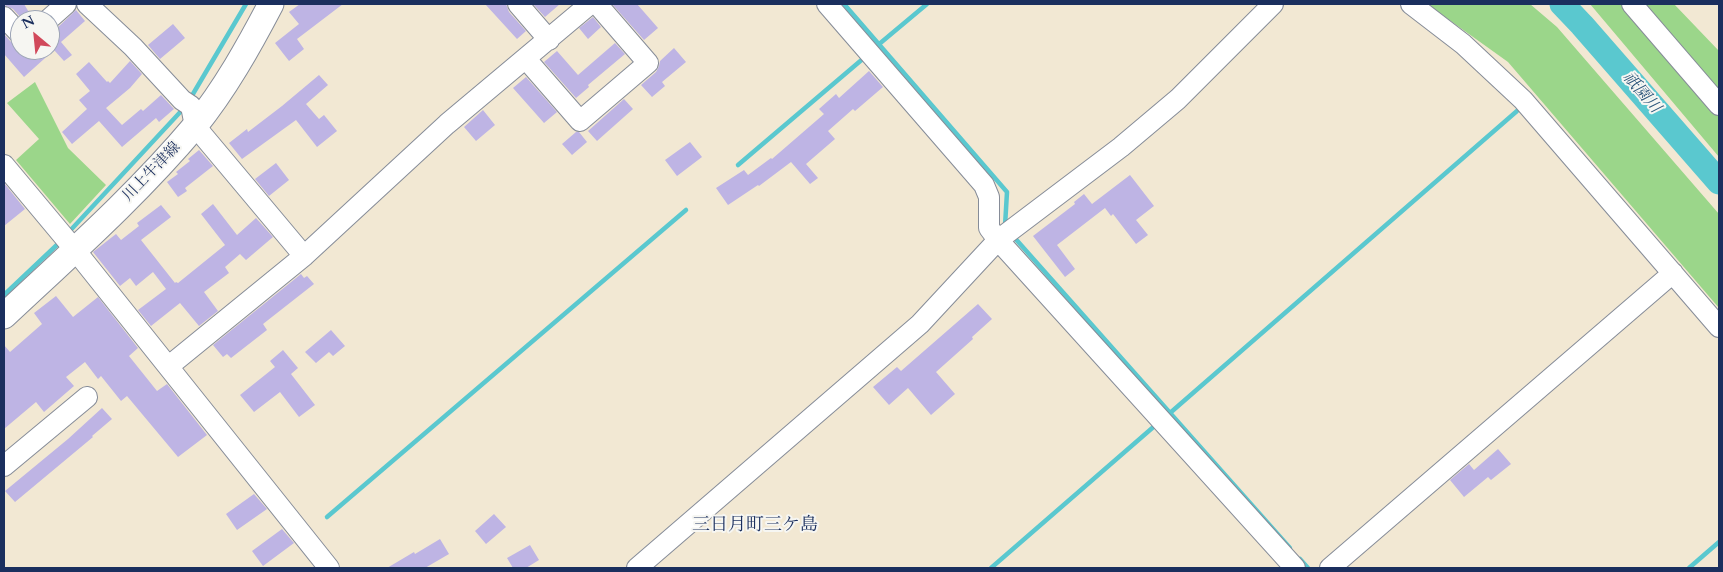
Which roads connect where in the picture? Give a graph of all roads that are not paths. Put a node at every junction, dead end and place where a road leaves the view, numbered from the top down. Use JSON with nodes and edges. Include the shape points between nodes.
{"nodes":[{"id":1,"x":87,"y":4,"type":"edge"},
{"id":2,"x":271,"y":4,"type":"edge"},
{"id":3,"x":518,"y":4,"type":"edge"},
{"id":4,"x":590,"y":4,"type":"edge"},
{"id":5,"x":597,"y":4,"type":"edge"},
{"id":6,"x":827,"y":4,"type":"edge"},
{"id":7,"x":1273,"y":4,"type":"edge"},
{"id":8,"x":1411,"y":4,"type":"edge"},
{"id":9,"x":1632,"y":4,"type":"edge"},
{"id":10,"x":549,"y":40,"type":"junction"},
{"id":11,"x":526,"y":59,"type":"junction"},
{"id":12,"x":1719,"y":105,"type":"edge"},
{"id":13,"x":189,"y":110,"type":"junction"},
{"id":14,"x":4,"y":165,"type":"edge"},
{"id":15,"x":68,"y":240,"type":"junction"},
{"id":16,"x":998,"y":240,"type":"junction"},
{"id":17,"x":304,"y":256,"type":"junction"},
{"id":18,"x":1673,"y":273,"type":"junction"},
{"id":19,"x":4,"y":316,"type":"edge"},
{"id":20,"x":1719,"y":327,"type":"edge"},
{"id":21,"x":169,"y":366,"type":"junction"},
{"id":22,"x":87,"y":397,"type":"dead end"},
{"id":23,"x":4,"y":466,"type":"edge"},
{"id":24,"x":330,"y":568,"type":"edge"},
{"id":25,"x":637,"y":568,"type":"edge"},
{"id":26,"x":1295,"y":568,"type":"edge"},
{"id":27,"x":1330,"y":568,"type":"edge"}],
"edges":[{"from":1,"to":13,"type":"street","via":[[133,47]]},
{"from":2,"to":13,"type":"main road","name":"川上牛津線","via":[[234,70]]},
{"from":3,"to":10,"type":"street"},
{"from":4,"to":10,"type":"street"},
{"from":5,"to":11,"type":"street","via":[[648,63],[580,121]]},
{"from":6,"to":16,"type":"street","via":[[984,185],[989,197],[989,228]]},
{"from":7,"to":16,"type":"street","via":[[1178,99],[1121,147]]},
{"from":8,"to":18,"type":"street","via":[[1463,44],[1523,100]]},
{"from":9,"to":12,"type":"street"},
{"from":10,"to":11,"type":"street"},
{"from":11,"to":17,"type":"street","via":[[447,124]]},
{"from":13,"to":15,"type":"main road","name":"川上牛津線","via":[[144,182]]},
{"from":13,"to":17,"type":"street"},
{"from":14,"to":15,"type":"street"},
{"from":15,"to":19,"type":"main road","name":"川上牛津線"},
{"from":15,"to":21,"type":"street"},
{"from":16,"to":25,"type":"street","via":[[920,324]]},
{"from":16,"to":26,"type":"street"},
{"from":17,"to":21,"type":"street"},
{"from":18,"to":20,"type":"street"},
{"from":18,"to":27,"type":"street"},
{"from":21,"to":24,"type":"street"},
{"from":22,"to":23,"type":"street"}]}
